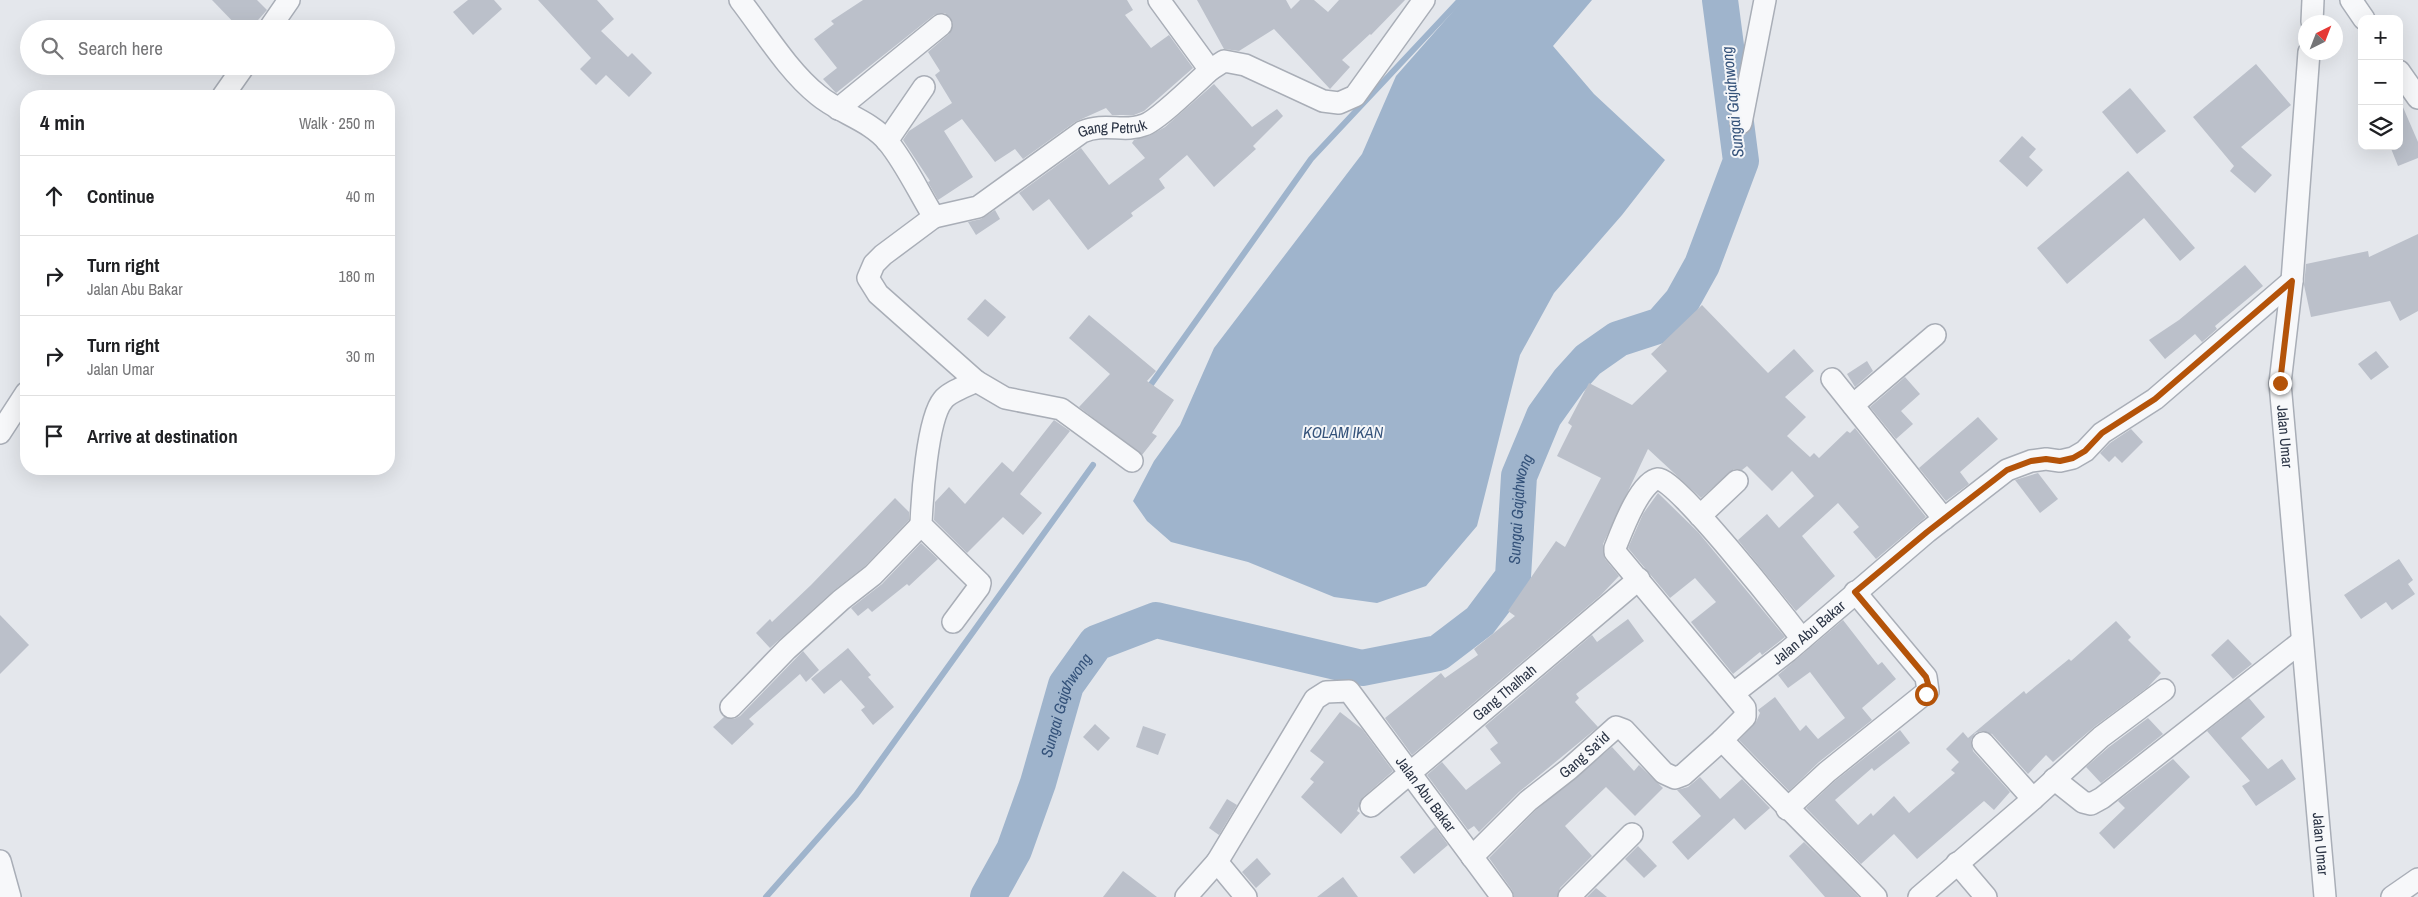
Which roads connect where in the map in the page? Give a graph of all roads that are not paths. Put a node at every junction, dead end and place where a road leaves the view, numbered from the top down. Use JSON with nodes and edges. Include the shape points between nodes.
{"nodes":[{"id":1,"x":289,"y":0,"type":"edge"},
{"id":2,"x":740,"y":0,"type":"edge"},
{"id":3,"x":1159,"y":0,"type":"edge"},
{"id":4,"x":1424,"y":0,"type":"edge"},
{"id":5,"x":1765,"y":0,"type":"edge"},
{"id":6,"x":2313,"y":0,"type":"edge"},
{"id":7,"x":2351,"y":0,"type":"edge"},
{"id":8,"x":2312,"y":15,"type":"edge"},
{"id":9,"x":2361,"y":15,"type":"edge"},
{"id":10,"x":275,"y":20,"type":"edge"},
{"id":11,"x":941,"y":25,"type":"dead end"},
{"id":12,"x":2308,"y":60,"type":"edge"},
{"id":13,"x":1210,"y":70,"type":"junction"},
{"id":14,"x":238,"y":75,"type":"edge"},
{"id":15,"x":2403,"y":76,"type":"edge"},
{"id":16,"x":924,"y":87,"type":"dead end"},
{"id":17,"x":228,"y":90,"type":"edge"},
{"id":18,"x":2418,"y":98,"type":"edge"},
{"id":19,"x":838,"y":109,"type":"junction"},
{"id":20,"x":1741,"y":123,"type":"dead end"},
{"id":21,"x":887,"y":141,"type":"junction"},
{"id":22,"x":934,"y":217,"type":"junction"},
{"id":23,"x":2292,"y":281,"type":"junction"},
{"id":24,"x":1935,"y":335,"type":"dead end"},
{"id":25,"x":1832,"y":379,"type":"dead end"},
{"id":26,"x":976,"y":381,"type":"junction"},
{"id":27,"x":20,"y":402,"type":"edge"},
{"id":28,"x":1853,"y":405,"type":"junction"},
{"id":29,"x":0,"y":433,"type":"edge"},
{"id":30,"x":1132,"y":461,"type":"dead end"},
{"id":31,"x":1736,"y":481,"type":"dead end"},
{"id":32,"x":1700,"y":516,"type":"junction"},
{"id":33,"x":1944,"y":519,"type":"junction"},
{"id":34,"x":920,"y":525,"type":"junction"},
{"id":35,"x":1639,"y":579,"type":"junction"},
{"id":36,"x":1855,"y":592,"type":"junction"},
{"id":37,"x":953,"y":622,"type":"dead end"},
{"id":38,"x":1802,"y":639,"type":"junction"},
{"id":39,"x":2302,"y":642,"type":"junction"},
{"id":40,"x":2164,"y":690,"type":"dead end"},
{"id":41,"x":1734,"y":693,"type":"junction"},
{"id":42,"x":731,"y":707,"type":"dead end"},
{"id":43,"x":1722,"y":740,"type":"junction"},
{"id":44,"x":1983,"y":743,"type":"dead end"},
{"id":45,"x":1410,"y":774,"type":"junction"},
{"id":46,"x":2054,"y":779,"type":"junction"},
{"id":47,"x":2033,"y":799,"type":"junction"},
{"id":48,"x":1371,"y":806,"type":"dead end"},
{"id":49,"x":1787,"y":809,"type":"junction"},
{"id":50,"x":1632,"y":834,"type":"dead end"},
{"id":51,"x":1472,"y":857,"type":"junction"},
{"id":52,"x":0,"y":861,"type":"edge"},
{"id":53,"x":1217,"y":862,"type":"junction"},
{"id":54,"x":1957,"y":864,"type":"junction"},
{"id":55,"x":2418,"y":879,"type":"edge"},
{"id":56,"x":10,"y":897,"type":"edge"},
{"id":57,"x":1186,"y":897,"type":"edge"},
{"id":58,"x":1246,"y":897,"type":"edge"},
{"id":59,"x":1502,"y":897,"type":"edge"},
{"id":60,"x":1568,"y":897,"type":"edge"},
{"id":61,"x":1876,"y":897,"type":"edge"},
{"id":62,"x":1919,"y":897,"type":"edge"},
{"id":63,"x":1986,"y":897,"type":"edge"},
{"id":64,"x":2325,"y":897,"type":"edge"},
{"id":65,"x":2392,"y":897,"type":"edge"}],
"edges":[{"from":1,"to":10,"type":"street"},
{"from":2,"to":19,"type":"street","via":[[802,80]]},
{"from":3,"to":13,"type":"street"},
{"from":4,"to":13,"type":"street","via":[[1355,96],[1339,103],[1323,101],[1245,65],[1224,61]]},
{"from":5,"to":20,"type":"street"},
{"from":6,"to":8,"type":"street"},
{"from":7,"to":9,"type":"street"},
{"from":11,"to":19,"type":"street"},
{"from":12,"to":23,"type":"street","name":"Jalan Umar"},
{"from":13,"to":22,"type":"street","name":"Gang Petruk","via":[[1143,126],[1094,127],[1082,132],[978,207]]},
{"from":14,"to":17,"type":"street"},
{"from":15,"to":18,"type":"street"},
{"from":16,"to":21,"type":"street"},
{"from":19,"to":21,"type":"street","via":[[858,119]]},
{"from":21,"to":22,"type":"street"},
{"from":22,"to":26,"type":"street","via":[[883,255],[874,264],[868,278],[878,294]]},
{"from":23,"to":33,"type":"street","name":"Jalan Abu Bakar","via":[[2155,399],[2102,433],[2085,451],[2073,458],[2031,461],[2007,470]]},
{"from":23,"to":39,"type":"street","name":"Jalan Umar","via":[[2280,383]]},
{"from":24,"to":28,"type":"street"},
{"from":25,"to":28,"type":"street"},
{"from":26,"to":30,"type":"street","via":[[1005,398],[1061,409]]},
{"from":26,"to":34,"type":"street","via":[[943,400],[934,420],[923,474]]},
{"from":27,"to":29,"type":"street"},
{"from":28,"to":33,"type":"street"},
{"from":31,"to":32,"type":"street"},
{"from":32,"to":35,"type":"street","via":[[1666,482],[1652,481],[1631,508],[1615,548]]},
{"from":32,"to":38,"type":"street"},
{"from":33,"to":36,"type":"street","name":"Jalan Abu Bakar"},
{"from":34,"to":37,"type":"street","via":[[980,583]]},
{"from":34,"to":42,"type":"street","via":[[873,575],[787,649]]},
{"from":35,"to":41,"type":"street"},
{"from":35,"to":45,"type":"street","name":"Gang Thalhah"},
{"from":36,"to":38,"type":"street","name":"Jalan Abu Bakar"},
{"from":36,"to":49,"type":"street","via":[[1926,677],[1928,691],[1827,772]]},
{"from":38,"to":41,"type":"street","name":"Jalan Abu Bakar"},
{"from":39,"to":46,"type":"street","via":[[2092,804],[2083,802]]},
{"from":39,"to":64,"type":"street","name":"Jalan Umar"},
{"from":40,"to":46,"type":"street"},
{"from":41,"to":43,"type":"street","via":[[1745,708],[1745,717]]},
{"from":43,"to":49,"type":"street"},
{"from":43,"to":51,"type":"street","name":"Gang Sa'id","via":[[1676,778],[1664,773],[1624,730],[1616,728],[1528,800]]},
{"from":44,"to":47,"type":"street"},
{"from":45,"to":48,"type":"street","name":"Gang Thalhah"},
{"from":45,"to":51,"type":"street","name":"Jalan Abu Bakar"},
{"from":45,"to":53,"type":"street","name":"Jalan Abu Bakar","via":[[1349,691],[1326,692],[1315,700]]},
{"from":46,"to":47,"type":"street"},
{"from":47,"to":54,"type":"street"},
{"from":49,"to":61,"type":"street"},
{"from":50,"to":60,"type":"street"},
{"from":51,"to":59,"type":"street","name":"Jalan Abu Bakar"},
{"from":52,"to":56,"type":"street"},
{"from":53,"to":57,"type":"street"},
{"from":53,"to":58,"type":"street"},
{"from":54,"to":62,"type":"street"},
{"from":54,"to":63,"type":"street"},
{"from":55,"to":65,"type":"street"}]}
